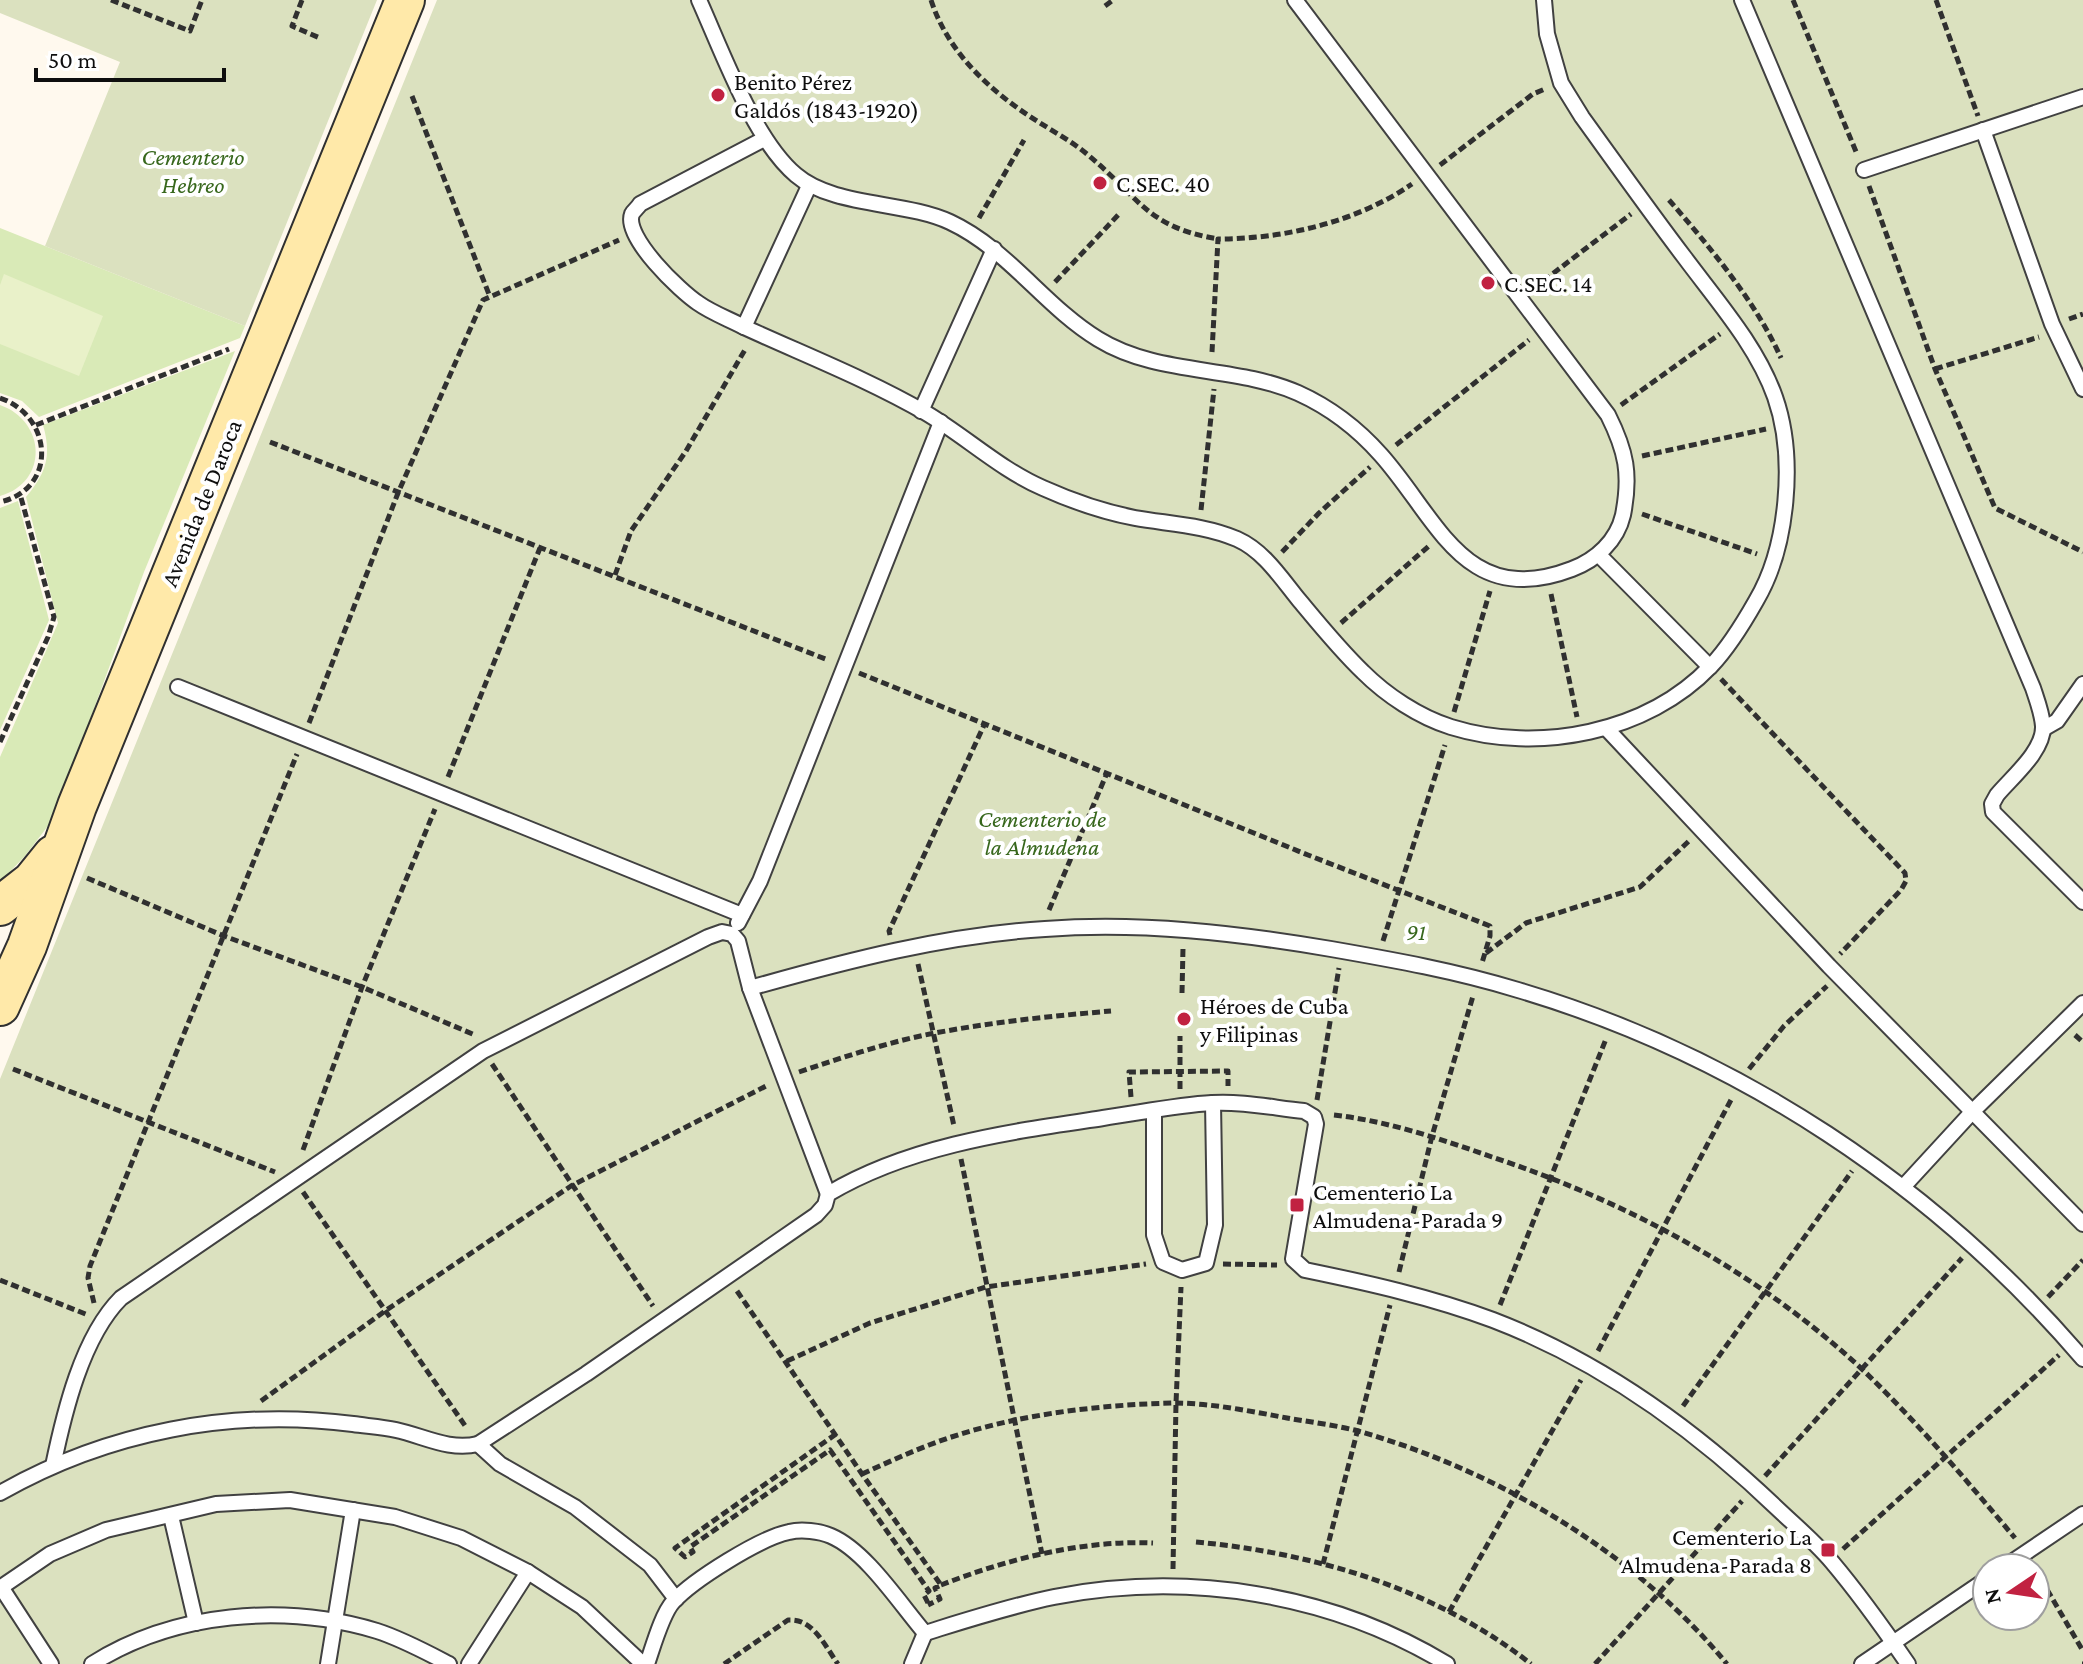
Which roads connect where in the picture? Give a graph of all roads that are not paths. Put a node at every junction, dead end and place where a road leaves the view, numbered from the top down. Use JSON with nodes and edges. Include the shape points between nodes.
{"nodes":[{"id":1,"x":405,"y":0,"type":"edge"},
{"id":2,"x":699,"y":0,"type":"edge"},
{"id":3,"x":1295,"y":0,"type":"edge"},
{"id":4,"x":1544,"y":0,"type":"edge"},
{"id":5,"x":1742,"y":0,"type":"edge"},
{"id":6,"x":2083,"y":97,"type":"edge"},
{"id":7,"x":1983,"y":130,"type":"junction"},
{"id":8,"x":764,"y":139,"type":"junction"},
{"id":9,"x":1864,"y":170,"type":"road end"},
{"id":10,"x":809,"y":186,"type":"junction"},
{"id":11,"x":994,"y":249,"type":"junction"},
{"id":12,"x":750,"y":330,"type":"junction"},
{"id":13,"x":2083,"y":389,"type":"edge"},
{"id":14,"x":921,"y":411,"type":"junction"},
{"id":15,"x":941,"y":422,"type":"junction"},
{"id":16,"x":1599,"y":555,"type":"junction"},
{"id":17,"x":1710,"y":667,"type":"junction"},
{"id":18,"x":2083,"y":684,"type":"edge"},
{"id":19,"x":178,"y":687,"type":"dead end"},
{"id":20,"x":1606,"y":728,"type":"junction"},
{"id":21,"x":2043,"y":729,"type":"junction"},
{"id":22,"x":77,"y":806,"type":"junction"},
{"id":23,"x":2083,"y":902,"type":"edge"},
{"id":24,"x":0,"y":906,"type":"edge"},
{"id":25,"x":742,"y":915,"type":"junction"},
{"id":26,"x":732,"y":934,"type":"junction"},
{"id":27,"x":750,"y":988,"type":"junction"},
{"id":28,"x":2083,"y":1003,"type":"edge"},
{"id":29,"x":0,"y":1006,"type":"edge"},
{"id":30,"x":1213,"y":1103,"type":"junction"},
{"id":31,"x":1154,"y":1111,"type":"junction"},
{"id":32,"x":1973,"y":1111,"type":"junction"},
{"id":33,"x":1904,"y":1186,"type":"junction"},
{"id":34,"x":828,"y":1194,"type":"junction"},
{"id":35,"x":2083,"y":1224,"type":"edge"},
{"id":36,"x":2083,"y":1359,"type":"edge"},
{"id":37,"x":478,"y":1444,"type":"junction"},
{"id":38,"x":53,"y":1466,"type":"junction"},
{"id":39,"x":0,"y":1493,"type":"edge"},
{"id":40,"x":353,"y":1510,"type":"junction"},
{"id":41,"x":2083,"y":1514,"type":"edge"},
{"id":42,"x":171,"y":1516,"type":"junction"},
{"id":43,"x":2026,"y":1552,"type":"edge"},
{"id":44,"x":528,"y":1572,"type":"junction"},
{"id":45,"x":1,"y":1587,"type":"edge"},
{"id":46,"x":1971,"y":1590,"type":"edge"},
{"id":47,"x":676,"y":1599,"type":"junction"},
{"id":48,"x":334,"y":1621,"type":"junction"},
{"id":49,"x":196,"y":1623,"type":"junction"},
{"id":50,"x":925,"y":1633,"type":"junction"},
{"id":51,"x":1893,"y":1642,"type":"junction"},
{"id":52,"x":51,"y":1664,"type":"edge"},
{"id":53,"x":92,"y":1664,"type":"edge"},
{"id":54,"x":328,"y":1664,"type":"edge"},
{"id":55,"x":449,"y":1664,"type":"edge"},
{"id":56,"x":469,"y":1664,"type":"edge"},
{"id":57,"x":645,"y":1664,"type":"edge"},
{"id":58,"x":912,"y":1664,"type":"edge"},
{"id":59,"x":1447,"y":1664,"type":"edge"},
{"id":60,"x":1862,"y":1664,"type":"edge"},
{"id":61,"x":1908,"y":1664,"type":"edge"}],
"edges":[{"from":1,"to":22,"type":"street","name":"Avenida de Daroca"},
{"from":2,"to":8,"type":"lane"},
{"from":3,"to":16,"type":"lane","via":[[1608,415],[1626,459],[1627,493],[1622,521]]},
{"from":4,"to":17,"type":"lane","via":[[1561,83],[1734,324],[1774,396],[1786,493],[1778,544],[1762,591]]},
{"from":5,"to":21,"type":"lane","via":[[2033,688]]},
{"from":6,"to":7,"type":"lane"},
{"from":7,"to":9,"type":"lane"},
{"from":7,"to":13,"type":"lane","via":[[2056,332]]},
{"from":8,"to":10,"type":"lane"},
{"from":8,"to":12,"type":"lane","via":[[640,204],[632,214],[639,242],[683,293]]},
{"from":10,"to":11,"type":"lane","via":[[931,215]]},
{"from":10,"to":12,"type":"lane"},
{"from":11,"to":14,"type":"lane"},
{"from":11,"to":16,"type":"lane","via":[[1089,333],[1122,351],[1273,384],[1300,394],[1359,432],[1441,536],[1463,558],[1495,575],[1547,577]]},
{"from":12,"to":14,"type":"lane"},
{"from":14,"to":15,"type":"lane"},
{"from":15,"to":20,"type":"lane","via":[[1050,491],[1131,517],[1198,527],[1251,547],[1365,674],[1386,692],[1449,727],[1545,738]]},
{"from":15,"to":25,"type":"lane"},
{"from":16,"to":17,"type":"lane"},
{"from":17,"to":20,"type":"lane","via":[[1658,705]]},
{"from":18,"to":21,"type":"lane","via":[[2057,721]]},
{"from":19,"to":25,"type":"lane"},
{"from":20,"to":32,"type":"lane","via":[[1833,971]]},
{"from":21,"to":23,"type":"lane","via":[[2034,751],[1997,795],[1993,812]]},
{"from":22,"to":24,"type":"street","via":[[53,855],[32,881]]},
{"from":22,"to":29,"type":"street","name":"Avenida de Daroca"},
{"from":25,"to":26,"type":"lane"},
{"from":26,"to":27,"type":"lane"},
{"from":26,"to":38,"type":"lane","via":[[708,937],[483,1051],[121,1298],[96,1328],[63,1417]]},
{"from":27,"to":33,"type":"lane","via":[[892,952],[1041,929],[1130,927],[1258,937],[1421,964],[1519,990],[1612,1023],[1741,1080]]},
{"from":27,"to":34,"type":"lane"},
{"from":28,"to":32,"type":"lane"},
{"from":30,"to":31,"type":"lane"},
{"from":30,"to":31,"type":"lane","via":[[1215,1225],[1206,1263],[1182,1270],[1163,1262],[1154,1235]]},
{"from":30,"to":51,"type":"lane","via":[[1310,1113],[1316,1124],[1293,1259],[1298,1266],[1395,1289],[1494,1321],[1589,1366],[1673,1420],[1755,1487],[1831,1560]]},
{"from":31,"to":34,"type":"lane","via":[[958,1144],[860,1174]]},
{"from":32,"to":33,"type":"lane"},
{"from":32,"to":35,"type":"lane"},
{"from":33,"to":36,"type":"lane","via":[[1973,1246]]},
{"from":34,"to":37,"type":"lane","via":[[816,1215]]},
{"from":37,"to":38,"type":"lane","via":[[462,1448],[349,1423],[233,1421],[123,1439]]},
{"from":37,"to":47,"type":"lane","via":[[500,1464],[575,1507],[650,1565]]},
{"from":38,"to":39,"type":"lane"},
{"from":40,"to":42,"type":"lane","via":[[290,1500],[216,1504]]},
{"from":40,"to":44,"type":"lane","via":[[461,1538]]},
{"from":40,"to":48,"type":"lane"},
{"from":41,"to":43,"type":"lane"},
{"from":42,"to":45,"type":"lane","via":[[106,1530],[50,1554]]},
{"from":42,"to":49,"type":"lane"},
{"from":44,"to":56,"type":"lane"},
{"from":44,"to":57,"type":"lane","via":[[582,1607]]},
{"from":45,"to":52,"type":"lane"},
{"from":46,"to":51,"type":"lane"},
{"from":47,"to":50,"type":"lane","via":[[763,1540],[791,1531],[818,1532],[855,1552]]},
{"from":47,"to":57,"type":"lane"},
{"from":48,"to":49,"type":"lane","via":[[241,1616]]},
{"from":48,"to":54,"type":"lane"},
{"from":48,"to":55,"type":"lane","via":[[378,1631]]},
{"from":49,"to":53,"type":"lane","via":[[153,1634]]},
{"from":50,"to":58,"type":"lane"},
{"from":50,"to":59,"type":"lane","via":[[1054,1597],[1179,1586],[1255,1593],[1320,1607],[1370,1625]]},
{"from":51,"to":60,"type":"lane"},
{"from":51,"to":61,"type":"lane"}]}
